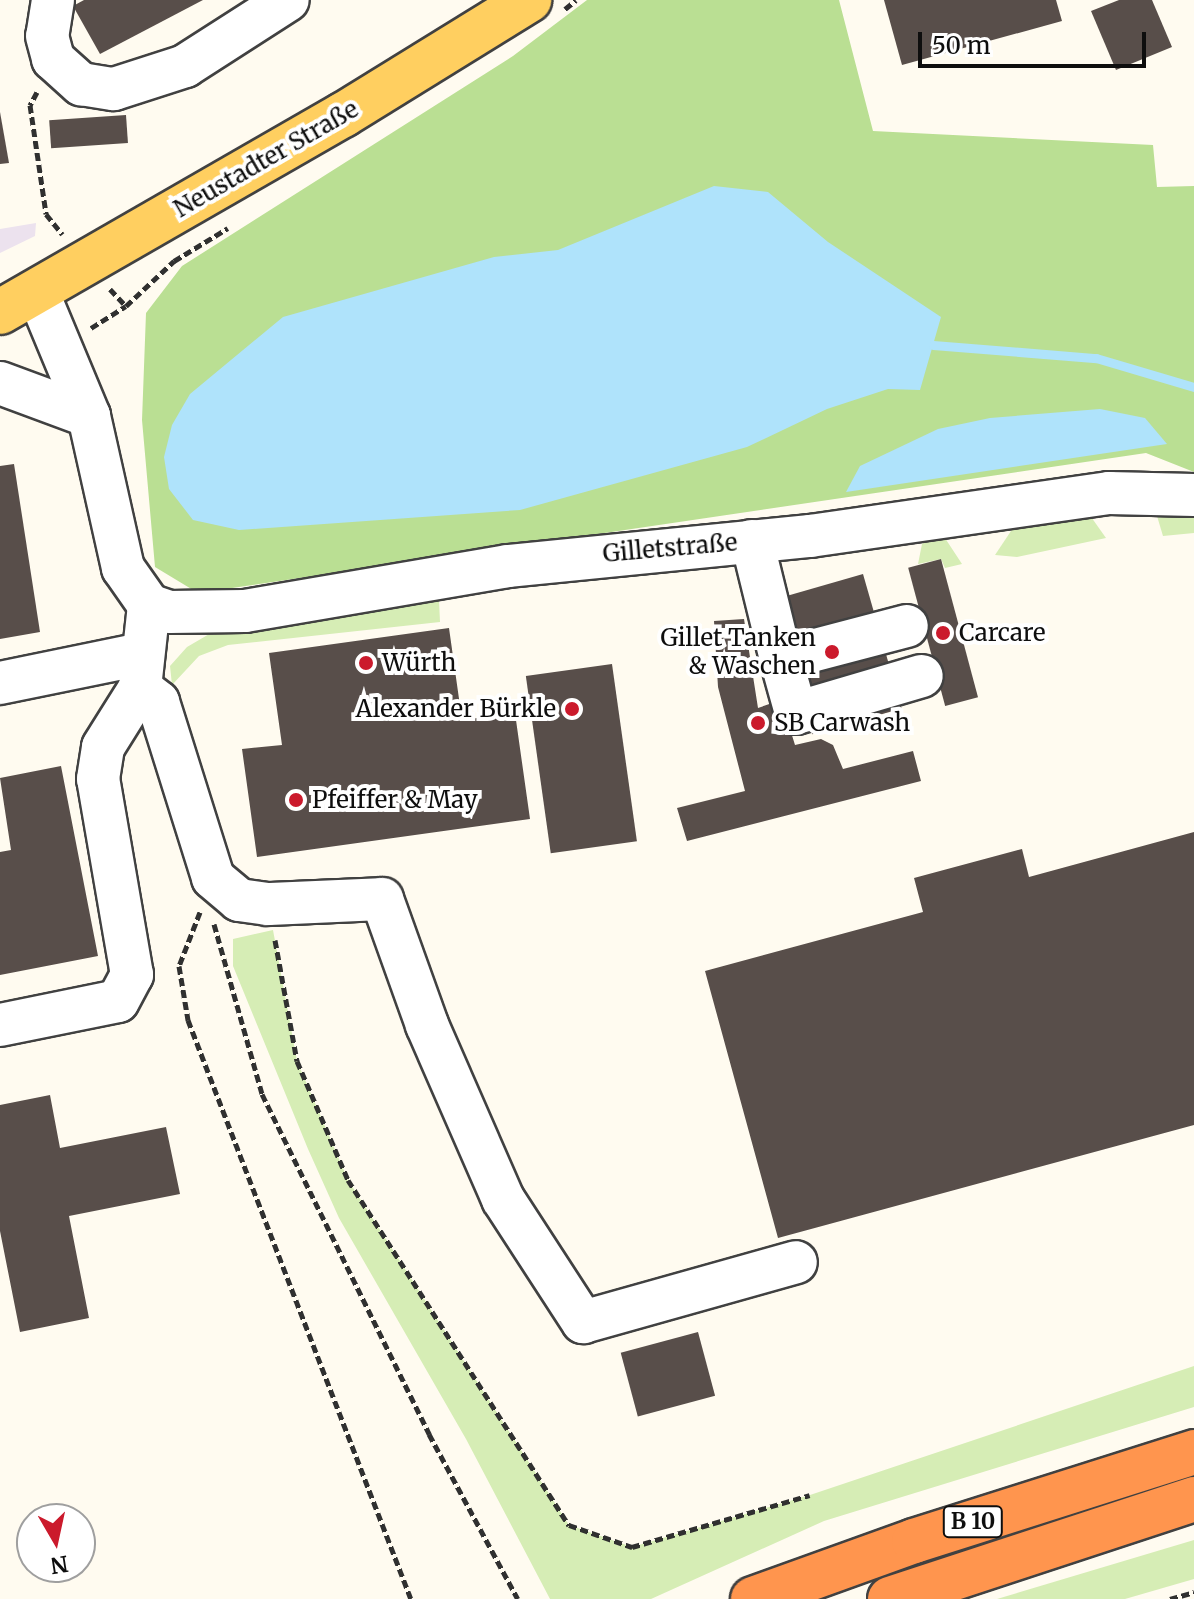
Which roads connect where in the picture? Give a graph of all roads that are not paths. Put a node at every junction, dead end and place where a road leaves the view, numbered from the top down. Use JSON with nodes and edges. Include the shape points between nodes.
{"nodes":[{"id":1,"x":53,"y":0,"type":"edge"},
{"id":2,"x":288,"y":0,"type":"edge"},
{"id":3,"x":541,"y":10,"type":"edge"},
{"id":4,"x":18,"y":301,"type":"edge"},
{"id":5,"x":0,"y":383,"type":"edge"},
{"id":6,"x":89,"y":416,"type":"junction"},
{"id":7,"x":1194,"y":495,"type":"edge"},
{"id":8,"x":752,"y":541,"type":"junction"},
{"id":9,"x":149,"y":605,"type":"junction"},
{"id":10,"x":907,"y":626,"type":"dead end"},
{"id":11,"x":781,"y":659,"type":"junction"},
{"id":12,"x":140,"y":671,"type":"junction"},
{"id":13,"x":922,"y":676,"type":"dead end"},
{"id":14,"x":0,"y":683,"type":"edge"},
{"id":15,"x":0,"y":1025,"type":"edge"},
{"id":16,"x":796,"y":1262,"type":"dead end"},
{"id":17,"x":1194,"y":1452,"type":"edge"},
{"id":18,"x":1194,"y":1499,"type":"edge"},
{"id":19,"x":753,"y":1599,"type":"edge"},
{"id":20,"x":890,"y":1599,"type":"edge"}],
"edges":[{"from":1,"to":2,"type":"street","via":[[47,36],[53,59],[81,84],[114,89],[153,80],[224,44]]},
{"from":3,"to":4,"type":"main road","name":"Neustadter Straße","via":[[343,115]]},
{"from":4,"to":6,"type":"street","via":[[62,344]]},
{"from":5,"to":6,"type":"street"},
{"from":6,"to":9,"type":"street","via":[[123,568]]},
{"from":7,"to":8,"type":"street","name":"Gilletstraße","via":[[1109,493]]},
{"from":8,"to":9,"type":"street","name":"Gilletstraße","via":[[508,566],[234,612],[183,615]]},
{"from":8,"to":11,"type":"street"},
{"from":9,"to":12,"type":"street"},
{"from":10,"to":11,"type":"street"},
{"from":11,"to":13,"type":"street","via":[[796,713]]},
{"from":12,"to":14,"type":"street"},
{"from":12,"to":15,"type":"street","via":[[103,747],[98,779],[132,975],[118,1001]]},
{"from":12,"to":16,"type":"street","via":[[158,702],[213,878],[239,900],[268,904],[382,899],[427,1025],[503,1199],[583,1322]]},
{"from":17,"to":19,"type":"highway","number":"B 10","via":[[914,1541]]},
{"from":18,"to":20,"type":"highway","number":"B 10"}]}
